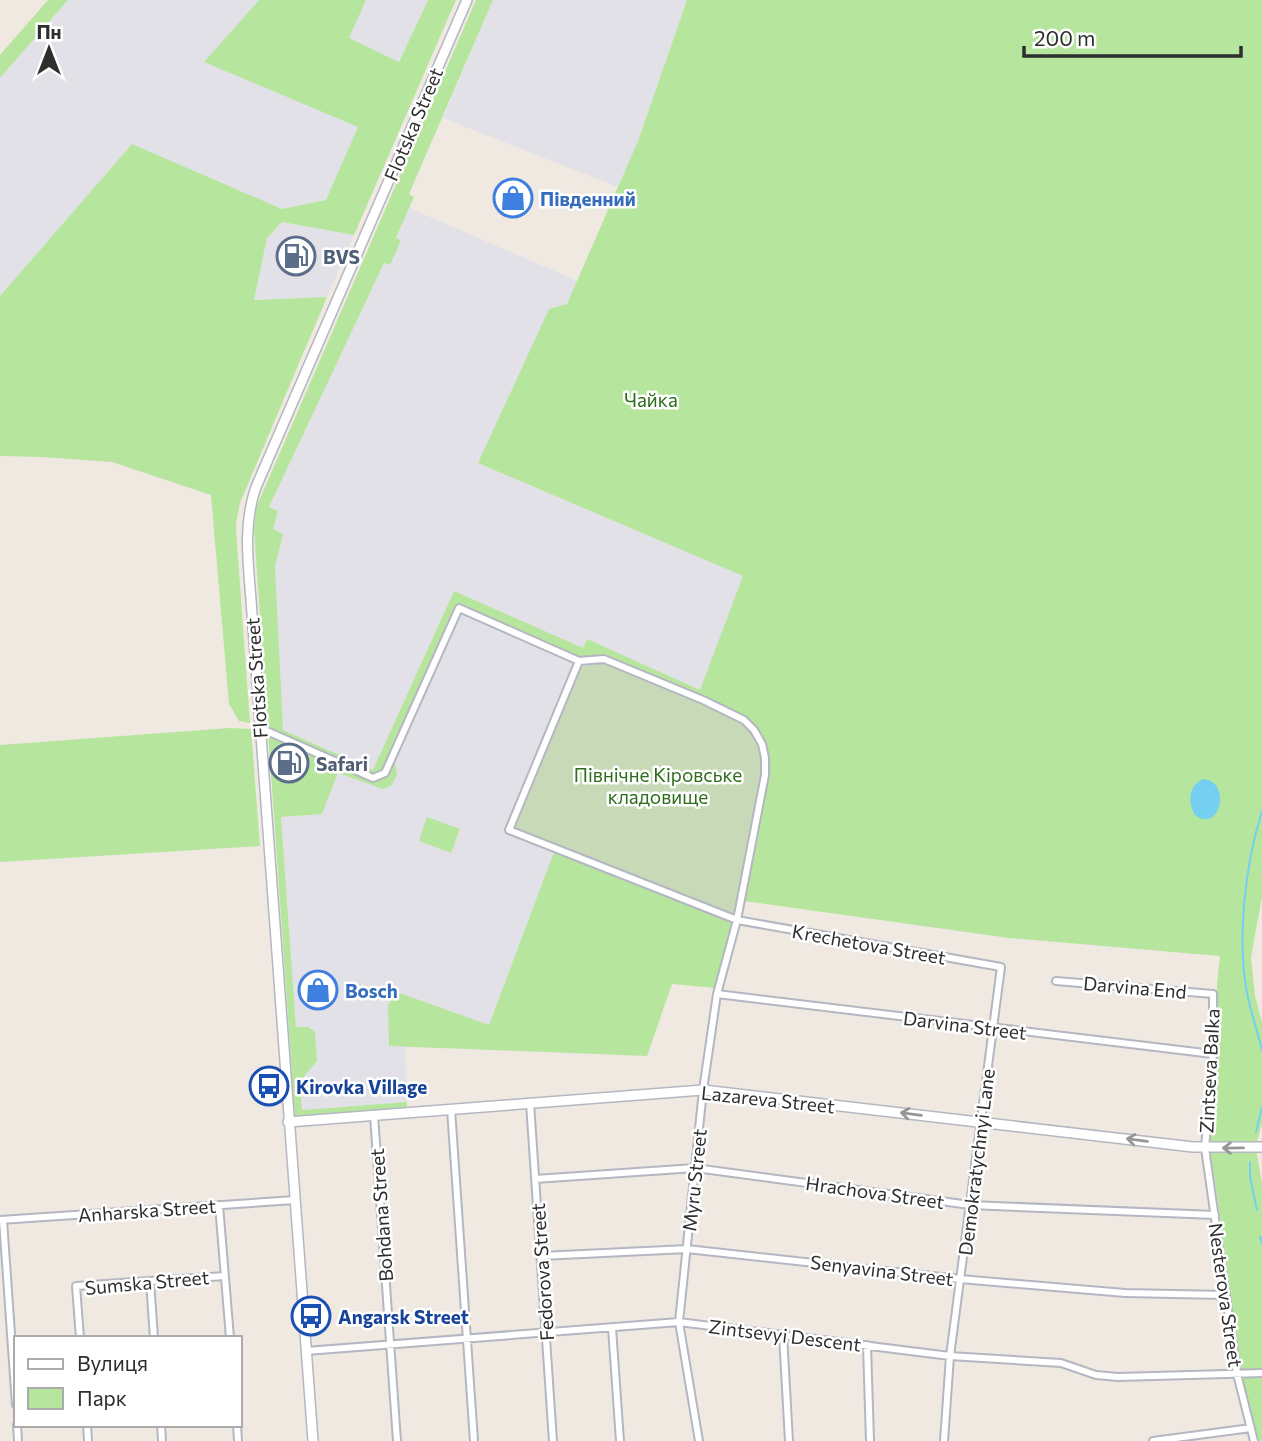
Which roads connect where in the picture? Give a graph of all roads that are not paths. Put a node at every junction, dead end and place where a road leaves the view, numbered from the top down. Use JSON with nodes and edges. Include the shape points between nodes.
{"nodes":[{"id":1,"x":467,"y":0,"type":"edge"},
{"id":2,"x":579,"y":662,"type":"junction"},
{"id":3,"x":260,"y":728,"type":"junction"},
{"id":4,"x":737,"y":920,"type":"junction"},
{"id":5,"x":1001,"y":967,"type":"joint"},
{"id":6,"x":1056,"y":981,"type":"dead end"},
{"id":7,"x":718,"y":994,"type":"junction"},
{"id":8,"x":1213,"y":994,"type":"joint"},
{"id":9,"x":993,"y":1028,"type":"junction"},
{"id":10,"x":1213,"y":1054,"type":"junction"},
{"id":11,"x":703,"y":1090,"type":"junction"},
{"id":12,"x":530,"y":1103,"type":"junction"},
{"id":13,"x":451,"y":1110,"type":"junction"},
{"id":14,"x":374,"y":1115,"type":"junction"},
{"id":15,"x":288,"y":1122,"type":"junction"},
{"id":16,"x":981,"y":1122,"type":"junction"},
{"id":17,"x":1262,"y":1147,"type":"edge"},
{"id":18,"x":1205,"y":1148,"type":"junction"},
{"id":19,"x":695,"y":1168,"type":"junction"},
{"id":20,"x":535,"y":1179,"type":"junction"},
{"id":21,"x":295,"y":1200,"type":"junction"},
{"id":22,"x":219,"y":1205,"type":"junction"},
{"id":23,"x":970,"y":1205,"type":"junction"},
{"id":24,"x":1215,"y":1215,"type":"junction"},
{"id":25,"x":1,"y":1220,"type":"edge"},
{"id":26,"x":687,"y":1249,"type":"junction"},
{"id":27,"x":541,"y":1256,"type":"junction"},
{"id":28,"x":225,"y":1276,"type":"junction"},
{"id":29,"x":960,"y":1279,"type":"junction"},
{"id":30,"x":150,"y":1281,"type":"junction"},
{"id":31,"x":1224,"y":1295,"type":"junction"},
{"id":32,"x":679,"y":1322,"type":"junction"},
{"id":33,"x":612,"y":1328,"type":"junction"},
{"id":34,"x":546,"y":1332,"type":"junction"},
{"id":35,"x":783,"y":1335,"type":"junction"},
{"id":36,"x":80,"y":1336,"type":"edge"},
{"id":37,"x":154,"y":1336,"type":"edge"},
{"id":38,"x":230,"y":1336,"type":"edge"},
{"id":39,"x":467,"y":1339,"type":"junction"},
{"id":40,"x":391,"y":1344,"type":"junction"},
{"id":41,"x":867,"y":1345,"type":"junction"},
{"id":42,"x":306,"y":1351,"type":"junction"},
{"id":43,"x":950,"y":1356,"type":"junction"},
{"id":44,"x":1262,"y":1373,"type":"edge"},
{"id":45,"x":1237,"y":1374,"type":"junction"},
{"id":46,"x":14,"y":1380,"type":"edge"},
{"id":47,"x":1251,"y":1427,"type":"junction"},
{"id":48,"x":313,"y":1441,"type":"edge"},
{"id":49,"x":397,"y":1441,"type":"edge"},
{"id":50,"x":474,"y":1441,"type":"edge"},
{"id":51,"x":554,"y":1441,"type":"edge"},
{"id":52,"x":620,"y":1441,"type":"edge"},
{"id":53,"x":699,"y":1441,"type":"edge"},
{"id":54,"x":789,"y":1441,"type":"edge"},
{"id":55,"x":870,"y":1441,"type":"edge"},
{"id":56,"x":944,"y":1441,"type":"edge"},
{"id":57,"x":1153,"y":1441,"type":"edge"},
{"id":58,"x":1254,"y":1441,"type":"edge"}],
"edges":[{"from":1,"to":3,"type":"street","name":"Flotska Street","via":[[250,506],[247,537]]},
{"from":2,"to":3,"type":"street","via":[[459,608],[385,773],[373,778]]},
{"from":2,"to":4,"type":"street","name":"Myru Street","via":[[604,659],[724,709],[754,730],[764,751],[765,775]]},
{"from":2,"to":4,"type":"street","name":"Krechetova Street","via":[[509,831]]},
{"from":3,"to":15,"type":"street","name":"Flotska Street"},
{"from":4,"to":5,"type":"street","name":"Krechetova Street"},
{"from":4,"to":7,"type":"street","name":"Myru Street"},
{"from":5,"to":9,"type":"street","name":"Demokratychnyi Lane"},
{"from":6,"to":8,"type":"street","name":"Darvina End"},
{"from":7,"to":9,"type":"street","name":"Darvina Street"},
{"from":7,"to":11,"type":"street","name":"Myru Street"},
{"from":8,"to":10,"type":"street","name":"Zintseva Balka"},
{"from":9,"to":10,"type":"street","name":"Darvina Street"},
{"from":9,"to":16,"type":"street","name":"Demokratychnyi Lane"},
{"from":10,"to":18,"type":"street","name":"Zintseva Balka"},
{"from":11,"to":12,"type":"street","name":"Lazareva Street"},
{"from":16,"to":11,"type":"street","name":"Lazareva Street","one_way":true},
{"from":11,"to":19,"type":"street","name":"Myru Street"},
{"from":12,"to":13,"type":"street","name":"Lazareva Street"},
{"from":12,"to":20,"type":"street","name":"Fedorova Street"},
{"from":13,"to":14,"type":"street","name":"Lazareva Street"},
{"from":13,"to":39,"type":"street"},
{"from":14,"to":15,"type":"street","name":"Lazareva Street"},
{"from":14,"to":40,"type":"street","name":"Bohdana Street"},
{"from":15,"to":21,"type":"street","name":"Flotska Street"},
{"from":18,"to":16,"type":"street","name":"Lazareva Street","one_way":true},
{"from":16,"to":23,"type":"street","name":"Demokratychnyi Lane"},
{"from":17,"to":18,"type":"street","name":"Lazareva Street","one_way":true},
{"from":18,"to":24,"type":"street","name":"Nesterova Street"},
{"from":19,"to":20,"type":"street","name":"Hrachova Street"},
{"from":19,"to":23,"type":"street","name":"Hrachova Street"},
{"from":19,"to":26,"type":"street","name":"Myru Street"},
{"from":20,"to":27,"type":"street","name":"Fedorova Street"},
{"from":21,"to":22,"type":"street","name":"Anharska Street"},
{"from":21,"to":42,"type":"street","name":"Flotska Street"},
{"from":22,"to":25,"type":"street","name":"Anharska Street"},
{"from":22,"to":28,"type":"street"},
{"from":23,"to":24,"type":"street","name":"Hrachova Street"},
{"from":23,"to":29,"type":"street","name":"Demokratychnyi Lane"},
{"from":24,"to":31,"type":"street","name":"Nesterova Street"},
{"from":25,"to":46,"type":"street"},
{"from":26,"to":27,"type":"street","name":"Senyavina Street"},
{"from":26,"to":29,"type":"street","name":"Senyavina Street"},
{"from":26,"to":32,"type":"street","name":"Myru Street"},
{"from":27,"to":34,"type":"street","name":"Fedorova Street"},
{"from":28,"to":30,"type":"street","name":"Sumska Street"},
{"from":28,"to":38,"type":"street"},
{"from":29,"to":31,"type":"street","name":"Senyavina Street","via":[[1125,1293]]},
{"from":29,"to":43,"type":"street","name":"Demokratychnyi Lane"},
{"from":30,"to":36,"type":"street","name":"Sumska Street","via":[[76,1286]]},
{"from":30,"to":37,"type":"street"},
{"from":31,"to":45,"type":"street","name":"Nesterova Street"},
{"from":32,"to":33,"type":"street","name":"Zintsevyi Descent"},
{"from":32,"to":35,"type":"street","name":"Zintsevyi Descent"},
{"from":32,"to":53,"type":"street","name":"Myru Street"},
{"from":33,"to":34,"type":"street","name":"Zintsevyi Descent"},
{"from":33,"to":52,"type":"street"},
{"from":34,"to":39,"type":"street","name":"Zintsevyi Descent"},
{"from":34,"to":51,"type":"street","name":"Fedorova Street"},
{"from":35,"to":41,"type":"street","name":"Zintsevyi Descent"},
{"from":35,"to":54,"type":"street"},
{"from":39,"to":40,"type":"street","name":"Zintsevyi Descent"},
{"from":39,"to":50,"type":"street"},
{"from":40,"to":42,"type":"street","name":"Zintsevyi Descent"},
{"from":40,"to":49,"type":"street","name":"Bohdana Street"},
{"from":41,"to":43,"type":"street","name":"Zintsevyi Descent"},
{"from":41,"to":55,"type":"street"},
{"from":42,"to":48,"type":"street","name":"Flotska Street"},
{"from":43,"to":45,"type":"street","name":"Zintsevyi Descent","via":[[1061,1363],[1118,1377]]},
{"from":43,"to":56,"type":"street","name":"Demokratychnyi Lane"},
{"from":44,"to":45,"type":"street","name":"Zintsevyi Descent"},
{"from":45,"to":47,"type":"street","name":"Nesterova Street"},
{"from":47,"to":57,"type":"street"},
{"from":47,"to":58,"type":"street","name":"Nesterova Street"}]}
